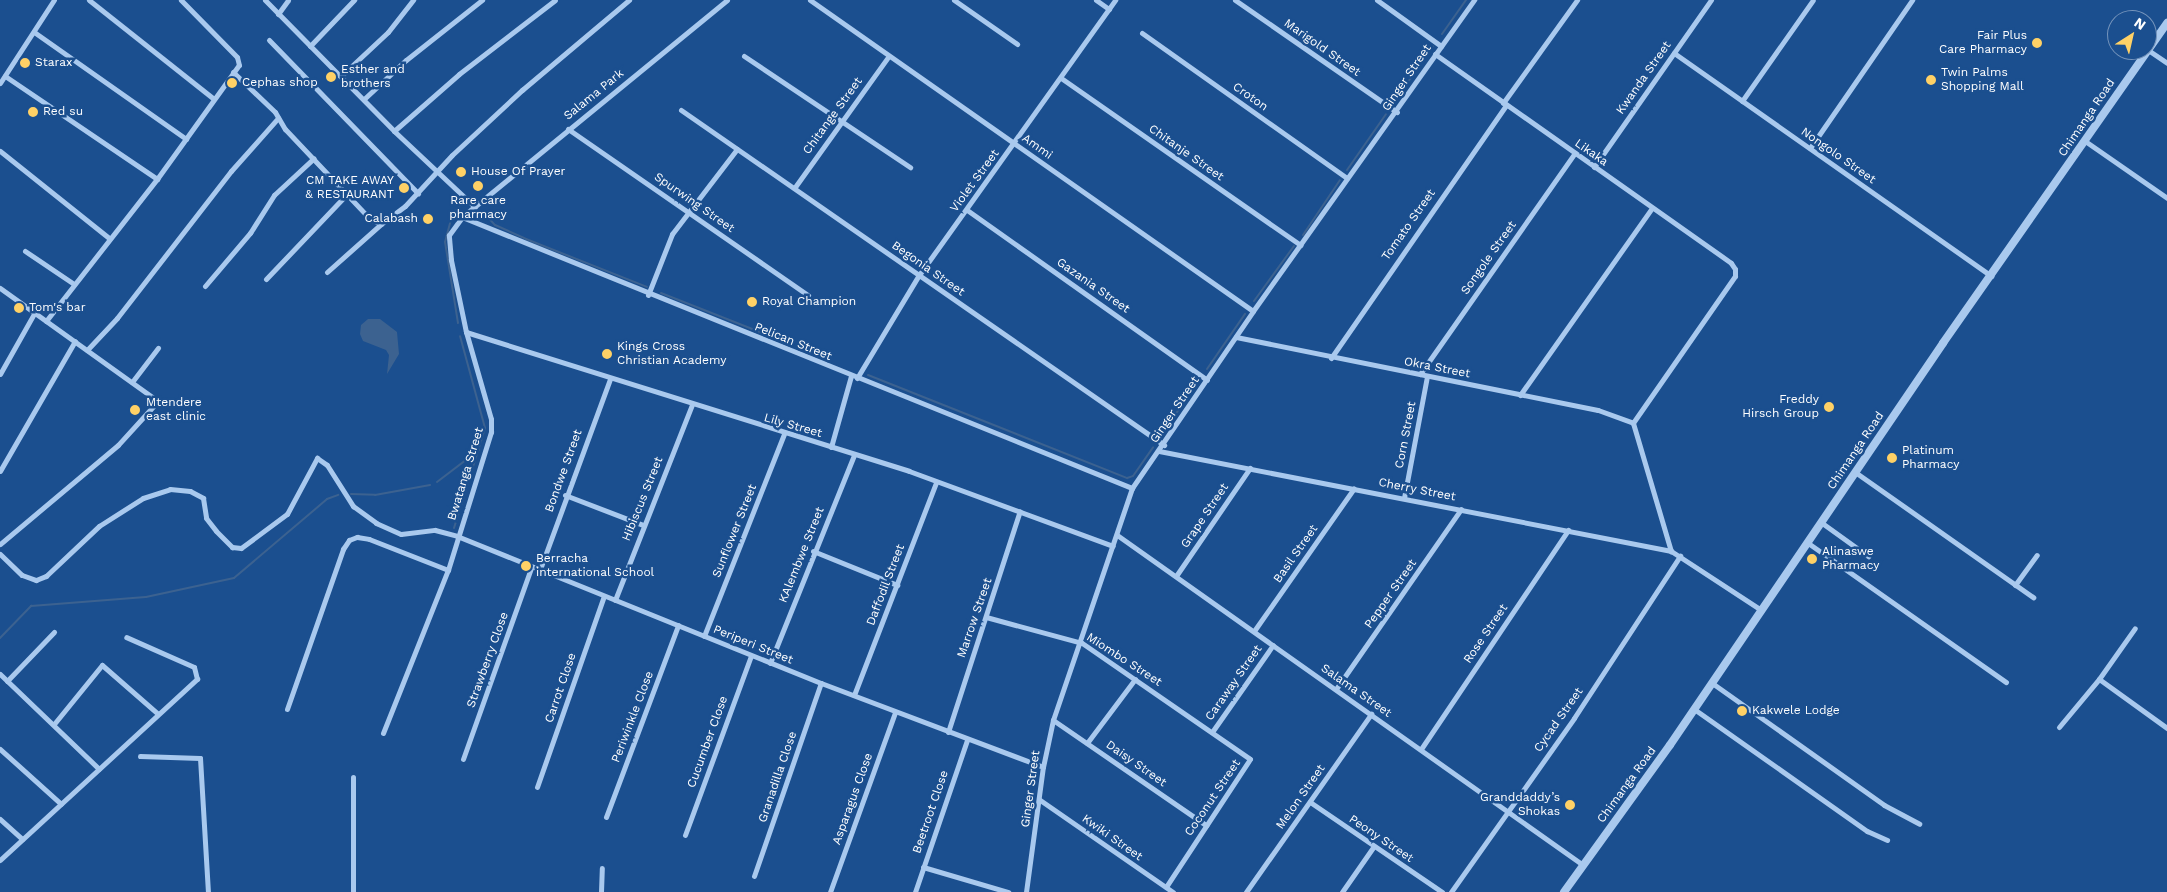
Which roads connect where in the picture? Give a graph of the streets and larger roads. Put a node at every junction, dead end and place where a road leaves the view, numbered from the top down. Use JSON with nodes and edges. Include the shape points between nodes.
{"nodes":[{"id":1,"x":54,"y":0,"type":"edge"},
{"id":2,"x":89,"y":0,"type":"edge"},
{"id":3,"x":181,"y":0,"type":"edge"},
{"id":4,"x":265,"y":0,"type":"edge"},
{"id":5,"x":288,"y":0,"type":"edge"},
{"id":6,"x":354,"y":0,"type":"edge"},
{"id":7,"x":412,"y":0,"type":"edge"},
{"id":8,"x":482,"y":0,"type":"edge"},
{"id":9,"x":555,"y":0,"type":"edge"},
{"id":10,"x":629,"y":0,"type":"edge"},
{"id":11,"x":728,"y":0,"type":"edge"},
{"id":12,"x":810,"y":0,"type":"edge"},
{"id":13,"x":954,"y":0,"type":"edge"},
{"id":14,"x":1096,"y":0,"type":"edge"},
{"id":15,"x":1115,"y":0,"type":"edge"},
{"id":16,"x":1235,"y":0,"type":"edge"},
{"id":17,"x":1376,"y":0,"type":"edge"},
{"id":18,"x":1474,"y":0,"type":"edge"},
{"id":19,"x":1577,"y":0,"type":"edge"},
{"id":20,"x":1711,"y":0,"type":"edge"},
{"id":21,"x":1813,"y":0,"type":"edge"},
{"id":22,"x":1912,"y":0,"type":"edge"},
{"id":23,"x":1109,"y":9,"type":"junction"},
{"id":24,"x":278,"y":14,"type":"junction"},
{"id":25,"x":2167,"y":23,"type":"edge"},
{"id":26,"x":34,"y":32,"type":"junction"},
{"id":27,"x":1142,"y":33,"type":"dead end"},
{"id":28,"x":2157,"y":37,"type":"edge"},
{"id":29,"x":269,"y":40,"type":"dead end"},
{"id":30,"x":1017,"y":44,"type":"dead end"},
{"id":31,"x":310,"y":46,"type":"junction"},
{"id":32,"x":1441,"y":46,"type":"junction"},
{"id":33,"x":1674,"y":53,"type":"junction"},
{"id":34,"x":1435,"y":54,"type":"junction"},
{"id":35,"x":744,"y":56,"type":"dead end"},
{"id":36,"x":888,"y":57,"type":"junction"},
{"id":37,"x":2141,"y":60,"type":"edge"},
{"id":38,"x":234,"y":72,"type":"junction"},
{"id":39,"x":6,"y":76,"type":"junction"},
{"id":40,"x":342,"y":76,"type":"junction"},
{"id":41,"x":1061,"y":78,"type":"junction"},
{"id":42,"x":0,"y":83,"type":"edge"},
{"id":43,"x":214,"y":99,"type":"junction"},
{"id":44,"x":364,"y":99,"type":"junction"},
{"id":45,"x":1742,"y":101,"type":"junction"},
{"id":46,"x":1505,"y":104,"type":"junction"},
{"id":47,"x":681,"y":110,"type":"dead end"},
{"id":48,"x":1397,"y":112,"type":"junction"},
{"id":49,"x":278,"y":118,"type":"junction"},
{"id":50,"x":842,"y":122,"type":"junction"},
{"id":51,"x":568,"y":129,"type":"junction"},
{"id":52,"x":394,"y":131,"type":"junction"},
{"id":53,"x":186,"y":139,"type":"junction"},
{"id":54,"x":2085,"y":141,"type":"junction"},
{"id":55,"x":1015,"y":144,"type":"junction"},
{"id":56,"x":737,"y":148,"type":"junction"},
{"id":57,"x":1810,"y":148,"type":"junction"},
{"id":58,"x":0,"y":151,"type":"edge"},
{"id":59,"x":1575,"y":154,"type":"junction"},
{"id":60,"x":314,"y":158,"type":"junction"},
{"id":61,"x":910,"y":167,"type":"dead end"},
{"id":62,"x":1594,"y":167,"type":"junction"},
{"id":63,"x":437,"y":172,"type":"junction"},
{"id":64,"x":1347,"y":178,"type":"junction"},
{"id":65,"x":157,"y":179,"type":"junction"},
{"id":66,"x":794,"y":187,"type":"junction"},
{"id":67,"x":418,"y":193,"type":"junction"},
{"id":68,"x":347,"y":194,"type":"junction"},
{"id":69,"x":2167,"y":198,"type":"edge"},
{"id":70,"x":475,"y":207,"type":"junction"},
{"id":71,"x":1652,"y":208,"type":"junction"},
{"id":72,"x":967,"y":210,"type":"junction"},
{"id":73,"x":688,"y":212,"type":"junction"},
{"id":74,"x":462,"y":218,"type":"junction"},
{"id":75,"x":381,"y":224,"type":"junction"},
{"id":76,"x":109,"y":238,"type":"junction"},
{"id":77,"x":1300,"y":245,"type":"junction"},
{"id":78,"x":25,"y":251,"type":"dead end"},
{"id":79,"x":328,"y":272,"type":"dead end"},
{"id":80,"x":919,"y":275,"type":"junction"},
{"id":81,"x":1991,"y":276,"type":"junction"},
{"id":82,"x":266,"y":279,"type":"dead end"},
{"id":83,"x":74,"y":284,"type":"junction"},
{"id":84,"x":205,"y":286,"type":"dead end"},
{"id":85,"x":0,"y":288,"type":"edge"},
{"id":86,"x":648,"y":295,"type":"junction"},
{"id":87,"x":808,"y":295,"type":"dead end"},
{"id":88,"x":1253,"y":311,"type":"junction"},
{"id":89,"x":35,"y":312,"type":"junction"},
{"id":90,"x":46,"y":321,"type":"junction"},
{"id":91,"x":466,"y":332,"type":"junction"},
{"id":92,"x":1236,"y":338,"type":"junction"},
{"id":93,"x":75,"y":341,"type":"junction"},
{"id":94,"x":158,"y":348,"type":"dead end"},
{"id":95,"x":88,"y":350,"type":"junction"},
{"id":96,"x":1331,"y":358,"type":"junction"},
{"id":97,"x":0,"y":374,"type":"edge"},
{"id":98,"x":1420,"y":374,"type":"junction"},
{"id":99,"x":1428,"y":376,"type":"junction"},
{"id":100,"x":854,"y":377,"type":"junction"},
{"id":101,"x":610,"y":379,"type":"junction"},
{"id":102,"x":1208,"y":380,"type":"junction"},
{"id":103,"x":132,"y":382,"type":"junction"},
{"id":104,"x":1520,"y":395,"type":"junction"},
{"id":105,"x":692,"y":405,"type":"junction"},
{"id":106,"x":1633,"y":423,"type":"junction"},
{"id":107,"x":784,"y":434,"type":"junction"},
{"id":108,"x":1164,"y":445,"type":"junction"},
{"id":109,"x":831,"y":447,"type":"junction"},
{"id":110,"x":1159,"y":451,"type":"junction"},
{"id":111,"x":854,"y":455,"type":"junction"},
{"id":112,"x":3,"y":459,"type":"edge"},
{"id":113,"x":1250,"y":468,"type":"junction"},
{"id":114,"x":0,"y":471,"type":"edge"},
{"id":115,"x":1855,"y":472,"type":"junction"},
{"id":116,"x":936,"y":482,"type":"junction"},
{"id":117,"x":1132,"y":488,"type":"junction"},
{"id":118,"x":1354,"y":488,"type":"junction"},
{"id":119,"x":565,"y":495,"type":"junction"},
{"id":120,"x":1404,"y":498,"type":"junction"},
{"id":121,"x":1461,"y":509,"type":"junction"},
{"id":122,"x":1020,"y":511,"type":"junction"},
{"id":123,"x":1822,"y":523,"type":"junction"},
{"id":124,"x":643,"y":525,"type":"junction"},
{"id":125,"x":1568,"y":530,"type":"junction"},
{"id":126,"x":1117,"y":535,"type":"junction"},
{"id":127,"x":457,"y":536,"type":"junction"},
{"id":128,"x":1808,"y":543,"type":"junction"},
{"id":129,"x":0,"y":544,"type":"edge"},
{"id":130,"x":1113,"y":546,"type":"junction"},
{"id":131,"x":813,"y":551,"type":"junction"},
{"id":132,"x":1671,"y":551,"type":"junction"},
{"id":133,"x":0,"y":554,"type":"edge"},
{"id":134,"x":2037,"y":555,"type":"dead end"},
{"id":135,"x":1680,"y":556,"type":"junction"},
{"id":136,"x":1868,"y":556,"type":"dead end"},
{"id":137,"x":531,"y":568,"type":"junction"},
{"id":138,"x":448,"y":570,"type":"junction"},
{"id":139,"x":539,"y":572,"type":"junction"},
{"id":140,"x":1176,"y":576,"type":"junction"},
{"id":141,"x":897,"y":585,"type":"junction"},
{"id":142,"x":2015,"y":585,"type":"junction"},
{"id":143,"x":604,"y":596,"type":"junction"},
{"id":144,"x":2033,"y":597,"type":"dead end"},
{"id":145,"x":614,"y":600,"type":"junction"},
{"id":146,"x":1761,"y":610,"type":"junction"},
{"id":147,"x":986,"y":617,"type":"junction"},
{"id":148,"x":678,"y":625,"type":"junction"},
{"id":149,"x":2135,"y":628,"type":"dead end"},
{"id":150,"x":1254,"y":631,"type":"junction"},
{"id":151,"x":54,"y":632,"type":"dead end"},
{"id":152,"x":704,"y":636,"type":"junction"},
{"id":153,"x":126,"y":637,"type":"dead end"},
{"id":154,"x":1082,"y":642,"type":"junction"},
{"id":155,"x":1273,"y":645,"type":"junction"},
{"id":156,"x":751,"y":656,"type":"junction"},
{"id":157,"x":770,"y":663,"type":"junction"},
{"id":158,"x":0,"y":674,"type":"edge"},
{"id":159,"x":1135,"y":679,"type":"junction"},
{"id":160,"x":2099,"y":679,"type":"junction"},
{"id":161,"x":7,"y":681,"type":"junction"},
{"id":162,"x":2006,"y":682,"type":"dead end"},
{"id":163,"x":821,"y":683,"type":"junction"},
{"id":164,"x":1712,"y":684,"type":"junction"},
{"id":165,"x":1336,"y":689,"type":"junction"},
{"id":166,"x":854,"y":695,"type":"junction"},
{"id":167,"x":288,"y":709,"type":"dead end"},
{"id":168,"x":1694,"y":709,"type":"junction"},
{"id":169,"x":895,"y":712,"type":"junction"},
{"id":170,"x":158,"y":714,"type":"junction"},
{"id":171,"x":1371,"y":714,"type":"junction"},
{"id":172,"x":2167,"y":719,"type":"edge"},
{"id":173,"x":1053,"y":720,"type":"junction"},
{"id":174,"x":54,"y":724,"type":"junction"},
{"id":175,"x":2165,"y":726,"type":"edge"},
{"id":176,"x":2059,"y":727,"type":"dead end"},
{"id":177,"x":948,"y":732,"type":"junction"},
{"id":178,"x":1212,"y":732,"type":"junction"},
{"id":179,"x":383,"y":734,"type":"dead end"},
{"id":180,"x":967,"y":740,"type":"junction"},
{"id":181,"x":1087,"y":743,"type":"junction"},
{"id":182,"x":0,"y":749,"type":"edge"},
{"id":183,"x":1421,"y":749,"type":"junction"},
{"id":184,"x":140,"y":756,"type":"dead end"},
{"id":185,"x":463,"y":759,"type":"dead end"},
{"id":186,"x":1043,"y":767,"type":"junction"},
{"id":187,"x":99,"y":769,"type":"junction"},
{"id":188,"x":353,"y":777,"type":"dead end"},
{"id":189,"x":537,"y":787,"type":"dead end"},
{"id":190,"x":1040,"y":800,"type":"junction"},
{"id":191,"x":1310,"y":802,"type":"junction"},
{"id":192,"x":61,"y":804,"type":"junction"},
{"id":193,"x":1508,"y":810,"type":"junction"},
{"id":194,"x":606,"y":817,"type":"dead end"},
{"id":195,"x":0,"y":819,"type":"edge"},
{"id":196,"x":1919,"y":824,"type":"dead end"},
{"id":197,"x":1206,"y":825,"type":"junction"},
{"id":198,"x":685,"y":835,"type":"dead end"},
{"id":199,"x":22,"y":839,"type":"junction"},
{"id":200,"x":1887,"y":840,"type":"dead end"},
{"id":201,"x":1374,"y":846,"type":"junction"},
{"id":202,"x":0,"y":860,"type":"edge"},
{"id":203,"x":1583,"y":865,"type":"junction"},
{"id":204,"x":923,"y":867,"type":"junction"},
{"id":205,"x":602,"y":868,"type":"dead end"},
{"id":206,"x":754,"y":876,"type":"dead end"},
{"id":207,"x":1166,"y":887,"type":"junction"},
{"id":208,"x":208,"y":892,"type":"edge"},
{"id":209,"x":353,"y":892,"type":"edge"},
{"id":210,"x":601,"y":892,"type":"edge"},
{"id":211,"x":830,"y":892,"type":"edge"},
{"id":212,"x":915,"y":892,"type":"edge"},
{"id":213,"x":1008,"y":892,"type":"edge"},
{"id":214,"x":1026,"y":892,"type":"edge"},
{"id":215,"x":1173,"y":892,"type":"edge"},
{"id":216,"x":1246,"y":892,"type":"edge"},
{"id":217,"x":1342,"y":892,"type":"edge"},
{"id":218,"x":1442,"y":892,"type":"edge"},
{"id":219,"x":1451,"y":892,"type":"edge"},
{"id":220,"x":1564,"y":892,"type":"edge"}],
"edges":[{"from":1,"to":26,"type":"street"},
{"from":2,"to":43,"type":"street"},
{"from":3,"to":38,"type":"street","via":[[237,57],[239,65]]},
{"from":4,"to":24,"type":"street"},
{"from":5,"to":24,"type":"street"},
{"from":6,"to":31,"type":"street"},
{"from":7,"to":40,"type":"street","via":[[388,32]]},
{"from":8,"to":44,"type":"street","via":[[406,60]]},
{"from":9,"to":52,"type":"street","via":[[460,74]]},
{"from":10,"to":63,"type":"street","via":[[522,90]]},
{"from":11,"to":51,"type":"street","name":"Salama Park"},
{"from":12,"to":36,"type":"street","name":"Ammi"},
{"from":13,"to":30,"type":"street"},
{"from":14,"to":23,"type":"street"},
{"from":15,"to":23,"type":"street","name":"Violet Street"},
{"from":16,"to":48,"type":"street","name":"Marigold Street"},
{"from":17,"to":32,"type":"street"},
{"from":18,"to":32,"type":"street","name":"Ginger Street"},
{"from":19,"to":46,"type":"street","name":"Tomato Street"},
{"from":20,"to":33,"type":"street","name":"Kwanda Street"},
{"from":21,"to":45,"type":"street"},
{"from":22,"to":57,"type":"street"},
{"from":23,"to":41,"type":"street","name":"Violet Street"},
{"from":24,"to":31,"type":"street"},
{"from":25,"to":28,"type":"street","name":"Chimanga Road"},
{"from":26,"to":39,"type":"street"},
{"from":26,"to":53,"type":"street"},
{"from":27,"to":64,"type":"street","name":"Croton"},
{"from":29,"to":67,"type":"street"},
{"from":31,"to":40,"type":"street"},
{"from":32,"to":34,"type":"street","name":"Ginger Street"},
{"from":33,"to":45,"type":"street","name":"Nongolo Street"},
{"from":33,"to":62,"type":"street","name":"Kwanda Street"},
{"from":34,"to":46,"type":"street","name":"Likaka"},
{"from":34,"to":48,"type":"street","name":"Ginger Street"},
{"from":35,"to":50,"type":"street"},
{"from":36,"to":50,"type":"street","name":"Chitange Street"},
{"from":36,"to":55,"type":"street","name":"Ammi"},
{"from":37,"to":54,"type":"street","name":"Chimanga Road"},
{"from":38,"to":43,"type":"street"},
{"from":38,"to":49,"type":"street"},
{"from":39,"to":42,"type":"street"},
{"from":39,"to":65,"type":"street"},
{"from":40,"to":44,"type":"street"},
{"from":41,"to":55,"type":"street","name":"Violet Street"},
{"from":41,"to":77,"type":"street","name":"Chitanje Street"},
{"from":43,"to":53,"type":"street"},
{"from":44,"to":52,"type":"street"},
{"from":45,"to":57,"type":"street","name":"Nongolo Street"},
{"from":46,"to":59,"type":"street","name":"Likaka"},
{"from":46,"to":96,"type":"street","name":"Tomato Street"},
{"from":47,"to":56,"type":"street","name":"Begonia Street"},
{"from":48,"to":64,"type":"street","name":"Ginger Street"},
{"from":49,"to":60,"type":"street"},
{"from":49,"to":95,"type":"street","via":[[231,171],[117,318]]},
{"from":50,"to":61,"type":"street"},
{"from":50,"to":66,"type":"street","name":"Chitange Street"},
{"from":51,"to":70,"type":"street","name":"Salama Park"},
{"from":51,"to":73,"type":"street","name":"Spurwing Street"},
{"from":52,"to":63,"type":"street"},
{"from":53,"to":65,"type":"street"},
{"from":54,"to":69,"type":"street"},
{"from":54,"to":81,"type":"street","name":"Chimanga Road"},
{"from":55,"to":72,"type":"street","name":"Violet Street"},
{"from":55,"to":88,"type":"street","name":"Ammi"},
{"from":56,"to":66,"type":"street","name":"Begonia Street"},
{"from":56,"to":73,"type":"street"},
{"from":57,"to":81,"type":"street","name":"Nongolo Street"},
{"from":58,"to":76,"type":"street"},
{"from":59,"to":62,"type":"street","name":"Likaka"},
{"from":59,"to":98,"type":"street","name":"Songole Street"},
{"from":60,"to":68,"type":"street"},
{"from":60,"to":84,"type":"street","via":[[274,195],[250,232]]},
{"from":62,"to":71,"type":"street","name":"Likaka"},
{"from":63,"to":67,"type":"street"},
{"from":63,"to":70,"type":"street"},
{"from":64,"to":77,"type":"street","name":"Ginger Street"},
{"from":65,"to":76,"type":"street"},
{"from":66,"to":80,"type":"street","name":"Begonia Street"},
{"from":67,"to":75,"type":"street"},
{"from":68,"to":75,"type":"street","via":[[370,219]]},
{"from":68,"to":82,"type":"street"},
{"from":70,"to":74,"type":"street"},
{"from":71,"to":104,"type":"street"},
{"from":71,"to":106,"type":"street","name":"Likaka","via":[[1731,262],[1735,276]]},
{"from":72,"to":80,"type":"street","name":"Violet Street"},
{"from":72,"to":102,"type":"street","name":"Gazania Street"},
{"from":73,"to":86,"type":"street","via":[[664,251]]},
{"from":73,"to":87,"type":"street","name":"Spurwing Street"},
{"from":74,"to":86,"type":"street","name":"Pelican Street"},
{"from":74,"to":91,"type":"street","name":"Bwatanga Street","via":[[449,234]]},
{"from":75,"to":79,"type":"street"},
{"from":76,"to":83,"type":"street"},
{"from":77,"to":88,"type":"street","name":"Ginger Street"},
{"from":78,"to":83,"type":"street"},
{"from":80,"to":100,"type":"street","name":"Violet Street"},
{"from":80,"to":108,"type":"street","name":"Begonia Street"},
{"from":81,"to":115,"type":"street","name":"Chimanga Road"},
{"from":83,"to":90,"type":"street"},
{"from":85,"to":89,"type":"street"},
{"from":86,"to":100,"type":"street","name":"Pelican Street"},
{"from":88,"to":92,"type":"street","name":"Ginger Street"},
{"from":89,"to":90,"type":"street"},
{"from":89,"to":97,"type":"street"},
{"from":90,"to":93,"type":"street"},
{"from":91,"to":101,"type":"street","name":"Lily Street"},
{"from":91,"to":127,"type":"street","name":"Bwatanga Street","via":[[492,432]]},
{"from":92,"to":96,"type":"street","name":"Okra Street"},
{"from":92,"to":102,"type":"street","name":"Ginger Street"},
{"from":93,"to":95,"type":"street"},
{"from":93,"to":112,"type":"street"},
{"from":94,"to":103,"type":"street"},
{"from":95,"to":103,"type":"street"},
{"from":96,"to":98,"type":"street","name":"Okra Street"},
{"from":98,"to":99,"type":"street","name":"Okra Street"},
{"from":99,"to":104,"type":"street","name":"Okra Street"},
{"from":99,"to":120,"type":"street","name":"Corn Street"},
{"from":100,"to":109,"type":"street","name":"Violet Street"},
{"from":100,"to":117,"type":"street","name":"Pelican Street"},
{"from":101,"to":105,"type":"street","name":"Lily Street"},
{"from":101,"to":119,"type":"street","name":"Bondwe Street"},
{"from":102,"to":108,"type":"street","name":"Ginger Street"},
{"from":103,"to":129,"type":"street","via":[[158,402],[157,405],[118,445]]},
{"from":104,"to":106,"type":"street","name":"Okra Street","via":[[1605,412]]},
{"from":105,"to":107,"type":"street","name":"Lily Street"},
{"from":105,"to":124,"type":"street","name":"Hibiscus Street"},
{"from":106,"to":132,"type":"street"},
{"from":107,"to":109,"type":"street","name":"Lily Street"},
{"from":107,"to":152,"type":"street","name":"Sunflower Street"},
{"from":108,"to":110,"type":"street","name":"Ginger Street"},
{"from":109,"to":111,"type":"street","name":"Lily Street"},
{"from":110,"to":113,"type":"street","name":"Cherry Street"},
{"from":110,"to":117,"type":"street","name":"Ginger Street"},
{"from":111,"to":116,"type":"street","name":"Lily Street"},
{"from":111,"to":131,"type":"street","name":"KAlembwe Street"},
{"from":112,"to":114,"type":"street"},
{"from":113,"to":118,"type":"street","name":"Cherry Street"},
{"from":113,"to":140,"type":"street","name":"Grape Street"},
{"from":115,"to":123,"type":"street","name":"Chimanga Road"},
{"from":115,"to":142,"type":"street"},
{"from":116,"to":122,"type":"street","name":"Lily Street"},
{"from":116,"to":141,"type":"street","name":"Daffodil Street"},
{"from":117,"to":126,"type":"street","name":"Ginger Street"},
{"from":118,"to":120,"type":"street","name":"Cherry Street"},
{"from":118,"to":150,"type":"street","name":"Basil Street"},
{"from":119,"to":124,"type":"street"},
{"from":119,"to":139,"type":"street","name":"Bondwe Street"},
{"from":120,"to":121,"type":"street","name":"Cherry Street"},
{"from":121,"to":125,"type":"street","name":"Cherry Street"},
{"from":121,"to":165,"type":"street","name":"Pepper Street"},
{"from":122,"to":130,"type":"street","name":"Lily Street"},
{"from":122,"to":147,"type":"street","name":"Marrow Street"},
{"from":123,"to":128,"type":"street","name":"Chimanga Road"},
{"from":123,"to":136,"type":"street"},
{"from":124,"to":145,"type":"street","name":"Hibiscus Street"},
{"from":125,"to":132,"type":"street","name":"Cherry Street"},
{"from":125,"to":183,"type":"street","name":"Rose Street"},
{"from":126,"to":130,"type":"street","name":"Ginger Street"},
{"from":126,"to":140,"type":"street","name":"Salama Street"},
{"from":127,"to":133,"type":"street","name":"Periperi Street","via":[[435,530],[401,534],[376,523],[352,506],[342,485],[317,458],[287,514],[241,548],[232,546],[206,518],[203,498],[190,491],[170,489],[143,498],[99,526],[46,576],[36,580],[22,575]]},
{"from":127,"to":137,"type":"street","name":"Periperi Street"},
{"from":127,"to":138,"type":"street","name":"Bwatanga Street"},
{"from":128,"to":146,"type":"street","name":"Chimanga Road"},
{"from":128,"to":162,"type":"street"},
{"from":130,"to":154,"type":"street","name":"Ginger Street"},
{"from":131,"to":141,"type":"street"},
{"from":131,"to":157,"type":"street","name":"KAlembwe Street"},
{"from":132,"to":135,"type":"street","name":"Cherry Street"},
{"from":134,"to":142,"type":"street"},
{"from":135,"to":146,"type":"street","name":"Cherry Street"},
{"from":135,"to":193,"type":"street","name":"Cycad Street"},
{"from":137,"to":139,"type":"street","name":"Periperi Street"},
{"from":137,"to":185,"type":"street","name":"Strawberry Close"},
{"from":138,"to":167,"type":"street","via":[[369,538],[349,540]]},
{"from":138,"to":179,"type":"street","name":"Bwatanga Street"},
{"from":139,"to":143,"type":"street","name":"Periperi Street"},
{"from":140,"to":150,"type":"street","name":"Salama Street"},
{"from":141,"to":166,"type":"street","name":"Daffodil Street"},
{"from":142,"to":144,"type":"street"},
{"from":143,"to":145,"type":"street","name":"Periperi Street"},
{"from":143,"to":189,"type":"street","name":"Carrot Close"},
{"from":145,"to":148,"type":"street","name":"Periperi Street"},
{"from":146,"to":164,"type":"street","name":"Chimanga Road"},
{"from":147,"to":154,"type":"street","name":"Miombo Street"},
{"from":147,"to":177,"type":"street","name":"Marrow Street"},
{"from":148,"to":152,"type":"street","name":"Periperi Street"},
{"from":148,"to":194,"type":"street","name":"Periwinkle Close"},
{"from":149,"to":160,"type":"street"},
{"from":150,"to":155,"type":"street","name":"Salama Street"},
{"from":151,"to":161,"type":"street"},
{"from":152,"to":156,"type":"street","name":"Periperi Street"},
{"from":153,"to":170,"type":"street","via":[[194,667],[198,672],[197,679]]},
{"from":154,"to":159,"type":"street","name":"Miombo Street"},
{"from":154,"to":173,"type":"street","name":"Ginger Street"},
{"from":155,"to":165,"type":"street","name":"Salama Street"},
{"from":155,"to":178,"type":"street","name":"Caraway Street"},
{"from":156,"to":157,"type":"street","name":"Periperi Street"},
{"from":156,"to":198,"type":"street","name":"Cucumber Close"},
{"from":157,"to":163,"type":"street","name":"Periperi Street"},
{"from":158,"to":161,"type":"street"},
{"from":159,"to":178,"type":"street","name":"Miombo Street"},
{"from":159,"to":181,"type":"street"},
{"from":160,"to":175,"type":"street"},
{"from":160,"to":176,"type":"street"},
{"from":161,"to":174,"type":"street"},
{"from":163,"to":166,"type":"street","name":"Periperi Street"},
{"from":163,"to":206,"type":"street","name":"Granadilla Close"},
{"from":164,"to":168,"type":"street","name":"Chimanga Road"},
{"from":164,"to":196,"type":"street","via":[[1884,805]]},
{"from":165,"to":171,"type":"street","name":"Salama Street"},
{"from":166,"to":169,"type":"street","name":"Periperi Street"},
{"from":168,"to":200,"type":"street","via":[[1867,831]]},
{"from":168,"to":203,"type":"street","name":"Chimanga Road"},
{"from":169,"to":177,"type":"street","name":"Periperi Street"},
{"from":169,"to":211,"type":"street","name":"Asparagus Close"},
{"from":170,"to":174,"type":"street","via":[[102,665]]},
{"from":170,"to":187,"type":"street"},
{"from":171,"to":183,"type":"street","name":"Salama Street"},
{"from":171,"to":191,"type":"street","name":"Melon Street"},
{"from":172,"to":175,"type":"street"},
{"from":173,"to":181,"type":"street","name":"Daisy Street"},
{"from":173,"to":186,"type":"street","name":"Ginger Street"},
{"from":174,"to":187,"type":"street"},
{"from":177,"to":180,"type":"street","name":"Periperi Street"},
{"from":178,"to":197,"type":"street","name":"Coconut Street","via":[[1250,758]]},
{"from":180,"to":186,"type":"street","name":"Periperi Street"},
{"from":180,"to":204,"type":"street","name":"Beetroot Close"},
{"from":181,"to":197,"type":"street","name":"Daisy Street"},
{"from":182,"to":192,"type":"street"},
{"from":183,"to":193,"type":"street","name":"Salama Street"},
{"from":184,"to":208,"type":"street","via":[[200,758]]},
{"from":186,"to":190,"type":"street","name":"Ginger Street"},
{"from":187,"to":192,"type":"street"},
{"from":188,"to":209,"type":"street"},
{"from":190,"to":207,"type":"street","name":"Kwiki Street"},
{"from":190,"to":214,"type":"street","name":"Ginger Street"},
{"from":191,"to":201,"type":"street","name":"Peony Street"},
{"from":191,"to":216,"type":"street","name":"Melon Street"},
{"from":192,"to":199,"type":"street"},
{"from":193,"to":203,"type":"street","name":"Salama Street"},
{"from":193,"to":219,"type":"street","name":"Cycad Street"},
{"from":195,"to":199,"type":"street"},
{"from":197,"to":207,"type":"street","name":"Coconut Street"},
{"from":199,"to":202,"type":"street"},
{"from":201,"to":217,"type":"street"},
{"from":201,"to":218,"type":"street","name":"Peony Street"},
{"from":203,"to":220,"type":"street","name":"Chimanga Road"},
{"from":204,"to":212,"type":"street","name":"Beetroot Close"},
{"from":204,"to":213,"type":"street"},
{"from":205,"to":210,"type":"street"},
{"from":207,"to":215,"type":"street","name":"Kwiki Street"}]}
